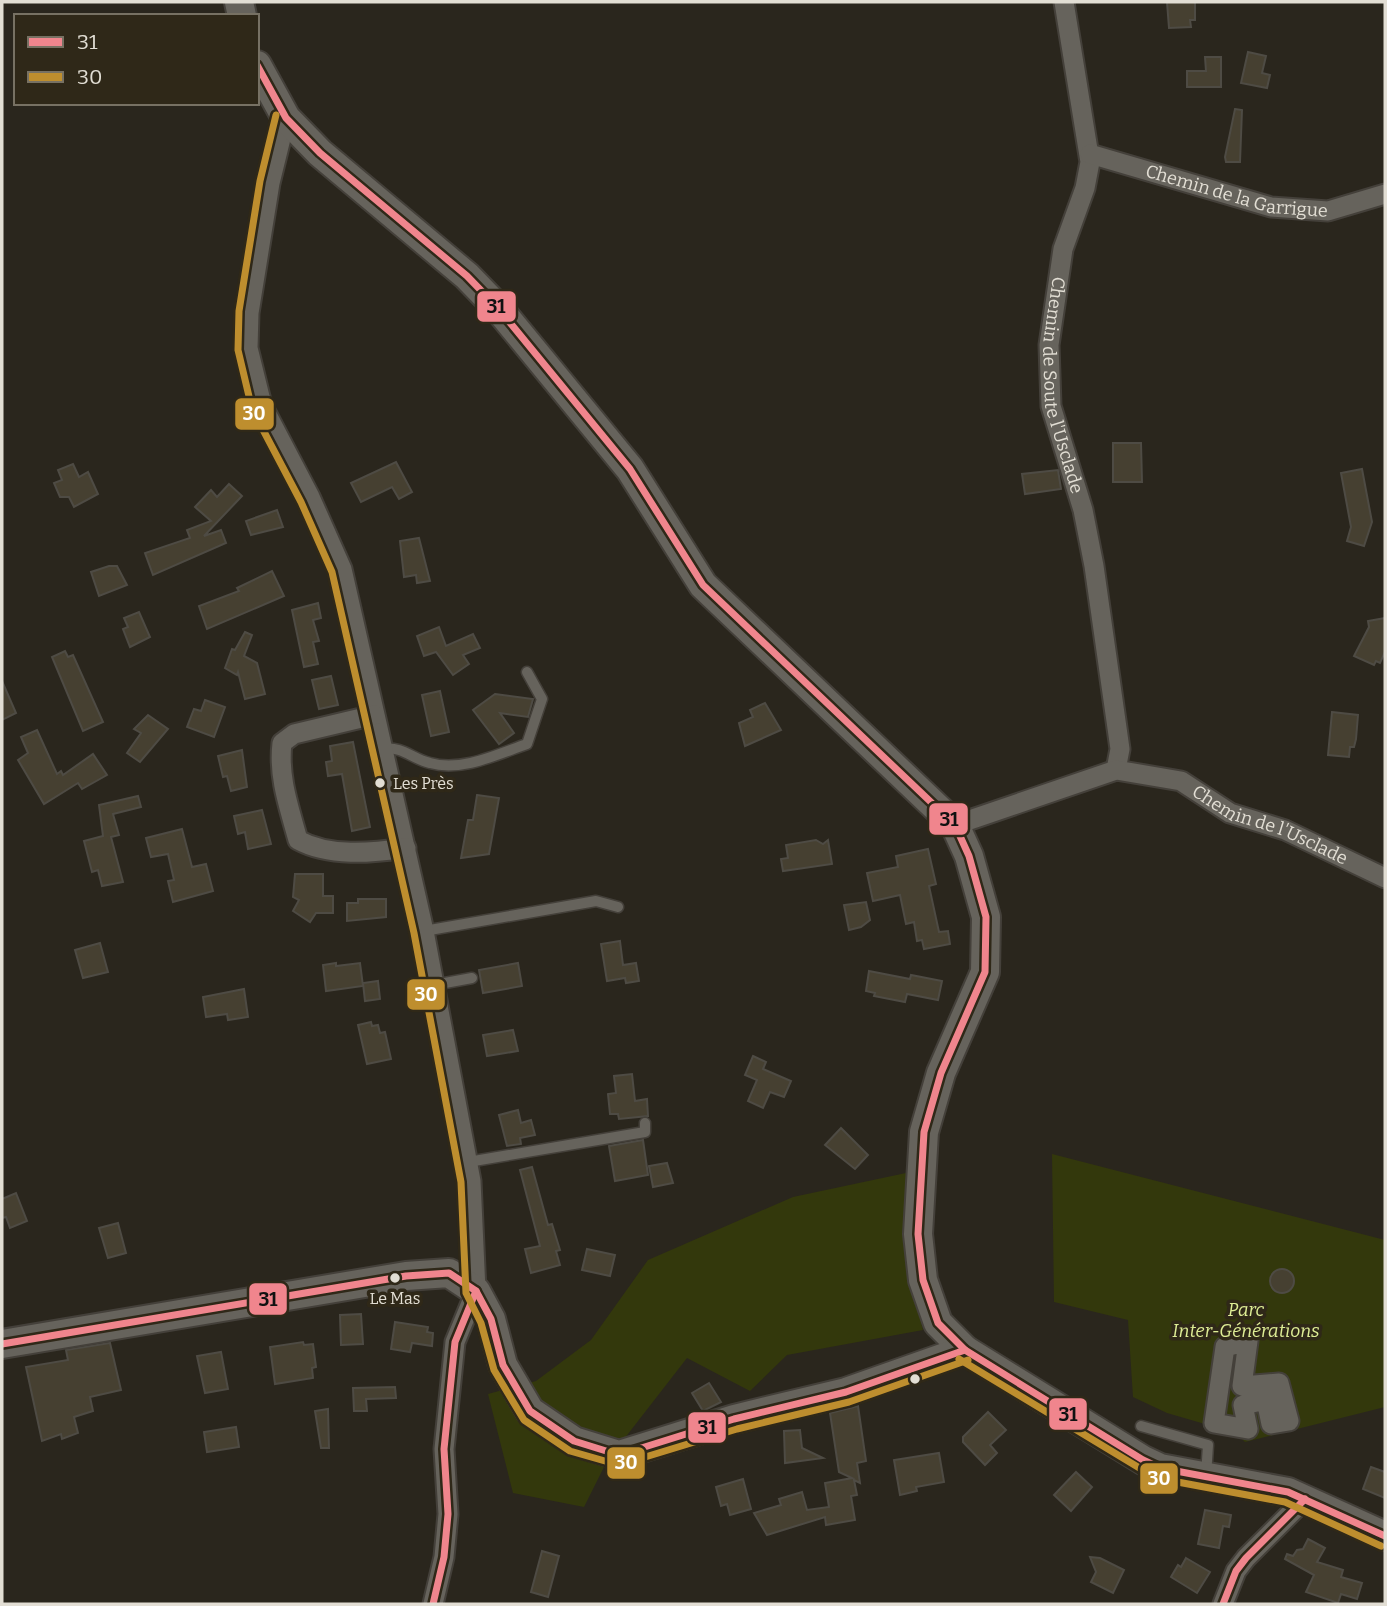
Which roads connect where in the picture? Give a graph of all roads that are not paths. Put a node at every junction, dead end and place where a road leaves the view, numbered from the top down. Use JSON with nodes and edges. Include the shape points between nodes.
{"nodes":[{"id":1,"x":1065,"y":2,"type":"edge"},
{"id":2,"x":259,"y":69,"type":"edge"},
{"id":3,"x":286,"y":118,"type":"junction"},
{"id":4,"x":1090,"y":154,"type":"junction"},
{"id":5,"x":1385,"y":194,"type":"edge"},
{"id":6,"x":527,"y":672,"type":"dead end"},
{"id":7,"x":374,"y":715,"type":"junction"},
{"id":8,"x":383,"y":749,"type":"junction"},
{"id":9,"x":1115,"y":770,"type":"junction"},
{"id":10,"x":955,"y":825,"type":"junction"},
{"id":11,"x":406,"y":848,"type":"junction"},
{"id":12,"x":1385,"y":878,"type":"edge"},
{"id":13,"x":618,"y":907,"type":"dead end"},
{"id":14,"x":424,"y":932,"type":"junction"},
{"id":15,"x":472,"y":978,"type":"dead end"},
{"id":16,"x":434,"y":985,"type":"junction"},
{"id":17,"x":645,"y":1123,"type":"dead end"},
{"id":18,"x":468,"y":1162,"type":"junction"},
{"id":19,"x":476,"y":1291,"type":"junction"},
{"id":20,"x":2,"y":1344,"type":"edge"},
{"id":21,"x":965,"y":1350,"type":"junction"},
{"id":22,"x":1242,"y":1405,"type":"joint"},
{"id":23,"x":1141,"y":1426,"type":"dead end"},
{"id":24,"x":1206,"y":1476,"type":"junction"},
{"id":25,"x":1305,"y":1499,"type":"junction"},
{"id":26,"x":1385,"y":1536,"type":"edge"},
{"id":27,"x":433,"y":1604,"type":"edge"},
{"id":28,"x":1223,"y":1604,"type":"edge"}],
"edges":[{"from":1,"to":4,"type":"street","name":"Chemin de Soute l'Usclade"},
{"from":2,"to":3,"type":"street"},
{"from":3,"to":7,"type":"street","via":[[266,209],[249,313],[248,348],[262,405],[342,569]]},
{"from":3,"to":10,"type":"street","via":[[498,308],[630,469],[703,584]]},
{"from":4,"to":5,"type":"street","name":"Chemin de la Garrigue","via":[[1271,207],[1306,211],[1344,208]]},
{"from":4,"to":9,"type":"street","name":"Chemin de Soute l'Usclade","via":[[1085,188],[1063,249],[1049,345],[1051,406],[1083,510],[1094,566],[1120,749]]},
{"from":6,"to":8,"type":"lane","via":[[542,699],[527,744],[479,762],[443,765],[396,747]]},
{"from":7,"to":8,"type":"street"},
{"from":7,"to":11,"type":"street","via":[[293,734],[282,743],[285,794],[298,840],[316,849]]},
{"from":8,"to":11,"type":"street"},
{"from":9,"to":10,"type":"street","name":"Chemin de l'Usclade"},
{"from":9,"to":12,"type":"street","name":"Chemin de l'Usclade","via":[[1181,781],[1230,813],[1285,830]]},
{"from":10,"to":21,"type":"street","via":[[986,917],[985,972],[941,1073],[924,1132],[918,1234],[923,1280],[938,1322]]},
{"from":11,"to":14,"type":"street"},
{"from":13,"to":14,"type":"lane","via":[[596,901]]},
{"from":14,"to":16,"type":"street"},
{"from":15,"to":16,"type":"lane"},
{"from":16,"to":18,"type":"street"},
{"from":17,"to":18,"type":"lane","via":[[645,1132]]},
{"from":18,"to":19,"type":"street"},
{"from":19,"to":20,"type":"street","via":[[449,1273],[406,1276]]},
{"from":19,"to":21,"type":"street","via":[[491,1319],[503,1365],[530,1411],[574,1441],[619,1455],[734,1419],[846,1392]]},
{"from":19,"to":27,"type":"street","via":[[455,1342],[444,1449],[448,1514]]},
{"from":21,"to":24,"type":"street","via":[[1134,1455],[1160,1468]]},
{"from":22,"to":22,"type":"street","via":[[1248,1429],[1214,1423],[1225,1347],[1248,1341],[1242,1386],[1279,1384],[1289,1421],[1271,1424],[1266,1400]]},
{"from":23,"to":24,"type":"lane","via":[[1208,1445]]},
{"from":24,"to":25,"type":"street"},
{"from":25,"to":26,"type":"street"},
{"from":25,"to":28,"type":"street","via":[[1246,1558]]}]}
